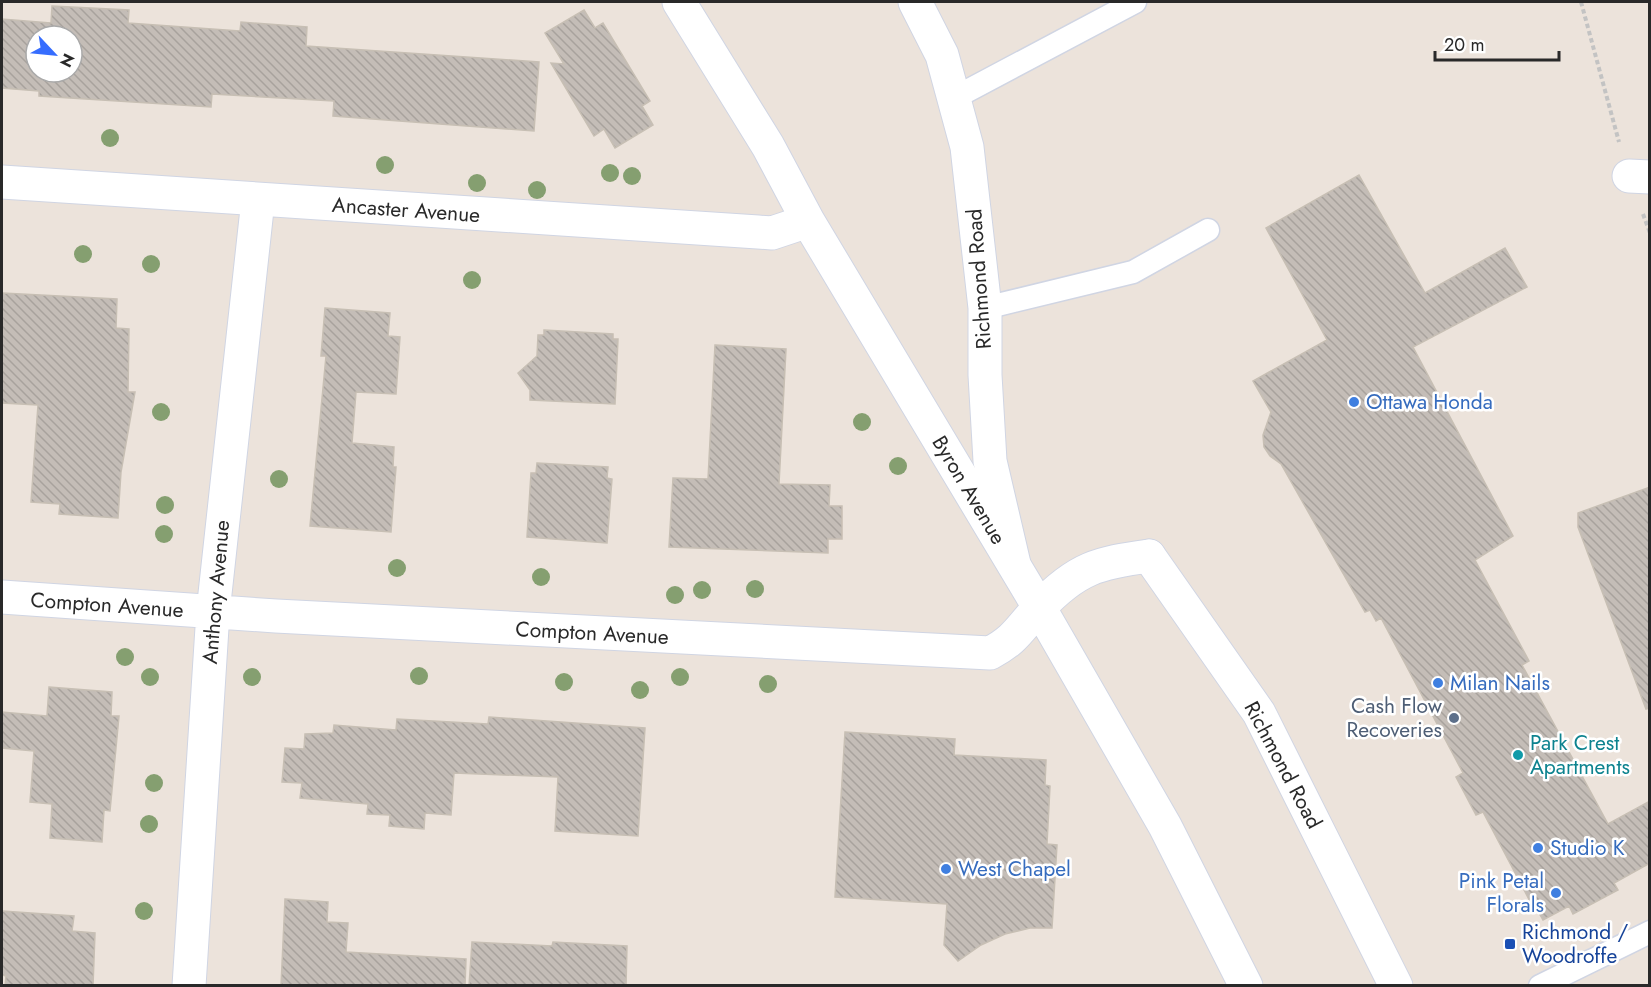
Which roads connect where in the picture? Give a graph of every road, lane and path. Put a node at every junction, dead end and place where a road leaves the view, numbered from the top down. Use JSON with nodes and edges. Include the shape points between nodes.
{"nodes":[{"id":1,"x":679,"y":2,"type":"edge"},
{"id":2,"x":915,"y":2,"type":"edge"},
{"id":3,"x":1135,"y":2,"type":"edge"},
{"id":4,"x":1581,"y":2,"type":"edge"},
{"id":5,"x":954,"y":98,"type":"junction"},
{"id":6,"x":1639,"y":176,"type":"edge"},
{"id":7,"x":2,"y":182,"type":"edge"},
{"id":8,"x":258,"y":200,"type":"junction"},
{"id":9,"x":808,"y":221,"type":"junction"},
{"id":10,"x":1208,"y":230,"type":"dead end"},
{"id":11,"x":1650,"y":233,"type":"edge"},
{"id":12,"x":985,"y":308,"type":"junction"},
{"id":13,"x":1149,"y":556,"type":"joint"},
{"id":14,"x":1014,"y":564,"type":"junction"},
{"id":15,"x":2,"y":597,"type":"edge"},
{"id":16,"x":1039,"y":607,"type":"junction"},
{"id":17,"x":213,"y":612,"type":"junction"},
{"id":18,"x":1650,"y":932,"type":"edge"},
{"id":19,"x":189,"y":986,"type":"edge"},
{"id":20,"x":1246,"y":986,"type":"edge"},
{"id":21,"x":1396,"y":986,"type":"edge"},
{"id":22,"x":1540,"y":986,"type":"edge"}],
"edges":[{"from":1,"to":9,"type":"street","name":"Byron Avenue","via":[[768,146]]},
{"from":2,"to":5,"type":"street","name":"Richmond Road","via":[[942,55]]},
{"from":3,"to":5,"type":"lane"},
{"from":4,"to":6,"type":"path"},
{"from":5,"to":12,"type":"street","name":"Richmond Road","via":[[967,147]]},
{"from":6,"to":11,"type":"path"},
{"from":7,"to":8,"type":"street","name":"Ancaster Avenue"},
{"from":8,"to":9,"type":"street","name":"Ancaster Avenue","via":[[772,233]]},
{"from":8,"to":17,"type":"street","name":"Anthony Avenue"},
{"from":9,"to":14,"type":"street","name":"Byron Avenue"},
{"from":10,"to":12,"type":"lane","via":[[1133,272]]},
{"from":12,"to":14,"type":"street","name":"Richmond Road","via":[[990,461]]},
{"from":13,"to":16,"type":"street","name":"Compton Avenue","via":[[1103,563],[1075,575]]},
{"from":13,"to":21,"type":"street","name":"Richmond Road","via":[[1259,713]]},
{"from":14,"to":16,"type":"street","name":"Byron Avenue"},
{"from":15,"to":17,"type":"street","name":"Compton Avenue"},
{"from":16,"to":17,"type":"street","name":"Compton Avenue","via":[[1010,643],[990,653]]},
{"from":16,"to":20,"type":"street","name":"Byron Avenue","via":[[1165,826]]},
{"from":17,"to":19,"type":"street","name":"Anthony Avenue"},
{"from":18,"to":22,"type":"lane"}]}
